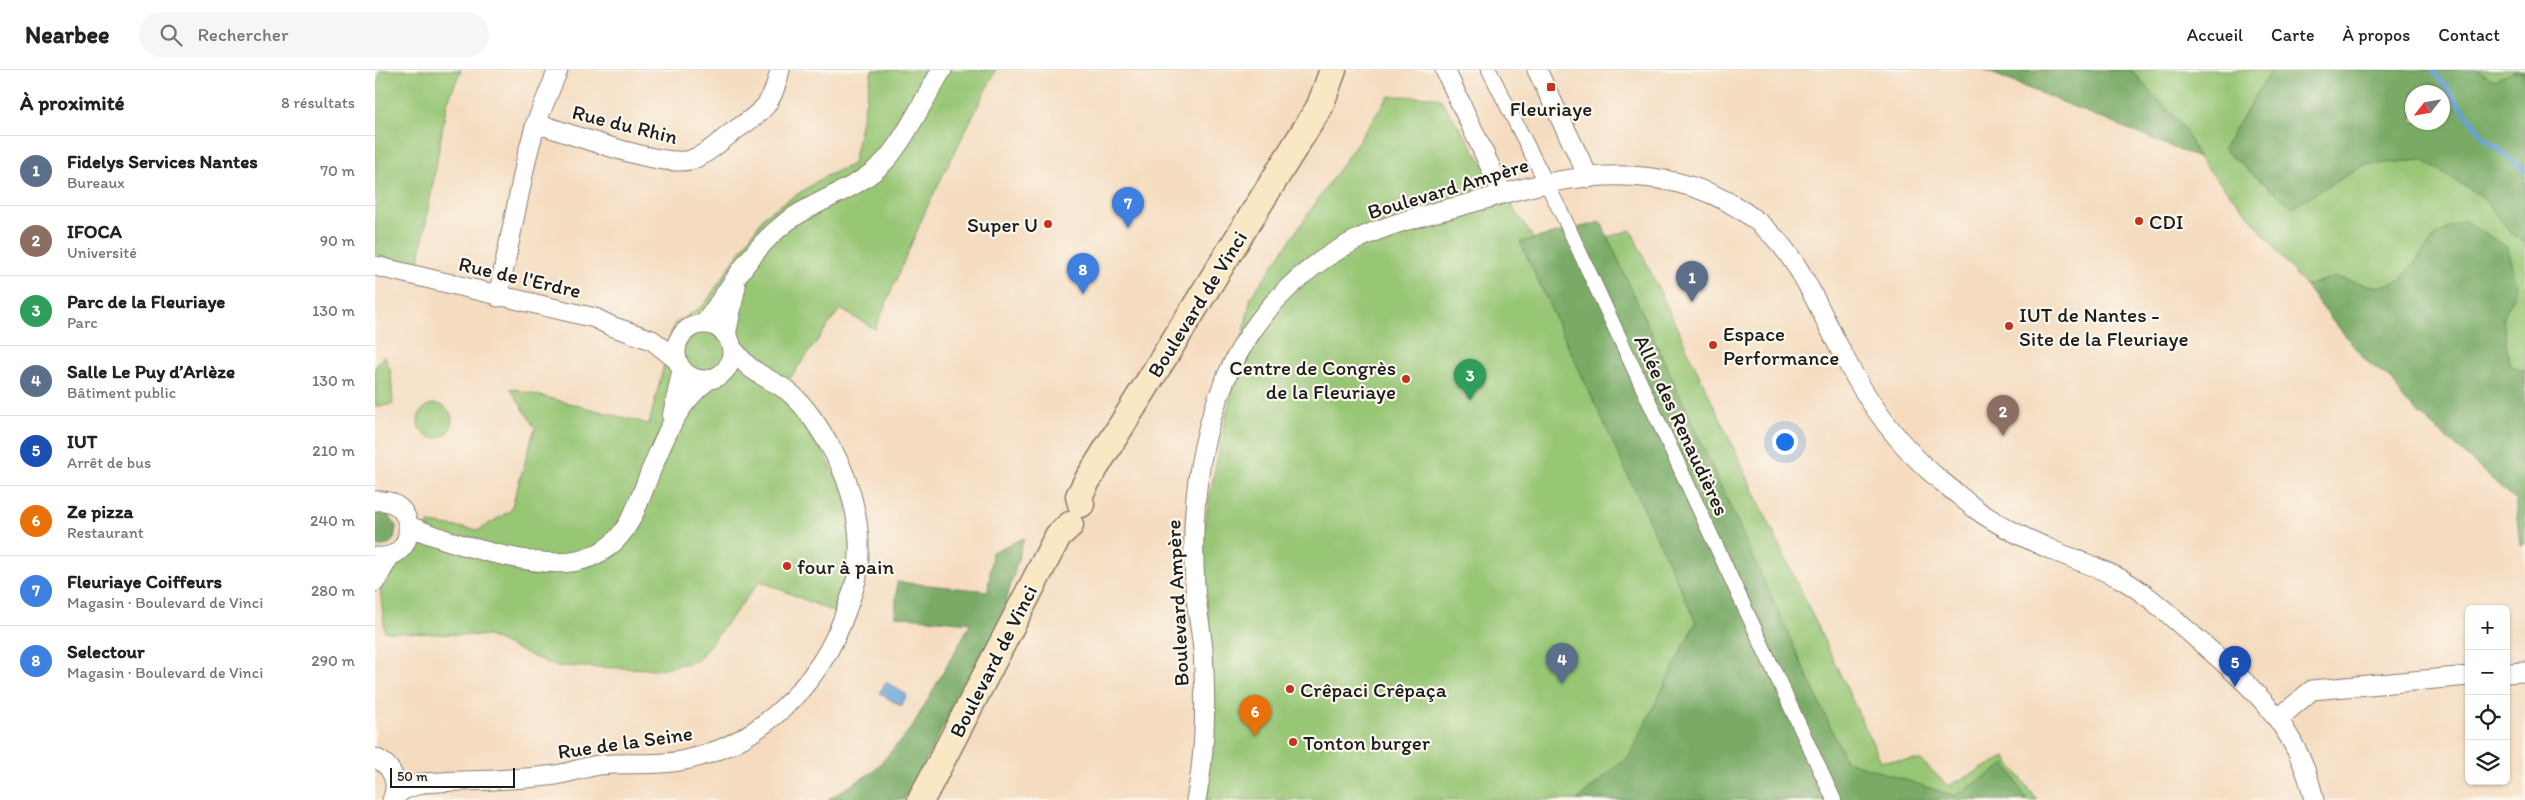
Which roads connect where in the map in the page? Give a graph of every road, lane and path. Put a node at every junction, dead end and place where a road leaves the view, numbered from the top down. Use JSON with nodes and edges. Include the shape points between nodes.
{"nodes":[{"id":1,"x":558,"y":70,"type":"edge"},
{"id":2,"x":780,"y":70,"type":"edge"},
{"id":3,"x":930,"y":70,"type":"edge"},
{"id":4,"x":942,"y":70,"type":"edge"},
{"id":5,"x":1333,"y":70,"type":"edge"},
{"id":6,"x":1353,"y":70,"type":"edge"},
{"id":7,"x":1445,"y":70,"type":"edge"},
{"id":8,"x":1489,"y":70,"type":"edge"},
{"id":9,"x":1537,"y":70,"type":"edge"},
{"id":10,"x":919,"y":106,"type":"junction"},
{"id":11,"x":1320,"y":106,"type":"junction"},
{"id":12,"x":536,"y":123,"type":"junction"},
{"id":13,"x":1589,"y":178,"type":"junction"},
{"id":14,"x":1545,"y":183,"type":"junction"},
{"id":15,"x":1503,"y":194,"type":"junction"},
{"id":16,"x":375,"y":266,"type":"edge"},
{"id":17,"x":738,"y":277,"type":"junction"},
{"id":18,"x":497,"y":297,"type":"junction"},
{"id":19,"x":704,"y":324,"type":"junction"},
{"id":20,"x":683,"y":334,"type":"junction"},
{"id":21,"x":652,"y":340,"type":"junction"},
{"id":22,"x":729,"y":341,"type":"junction"},
{"id":23,"x":680,"y":365,"type":"junction"},
{"id":24,"x":753,"y":371,"type":"junction"},
{"id":25,"x":725,"y":372,"type":"junction"},
{"id":26,"x":708,"y":380,"type":"junction"},
{"id":27,"x":672,"y":420,"type":"junction"},
{"id":28,"x":375,"y":501,"type":"edge"},
{"id":29,"x":409,"y":526,"type":"junction"},
{"id":30,"x":454,"y":544,"type":"junction"},
{"id":31,"x":389,"y":553,"type":"edge"},
{"id":32,"x":375,"y":582,"type":"edge"},
{"id":33,"x":2525,"y":672,"type":"edge"},
{"id":34,"x":2510,"y":673,"type":"edge"},
{"id":35,"x":2465,"y":676,"type":"edge"},
{"id":36,"x":2279,"y":718,"type":"junction"},
{"id":37,"x":377,"y":756,"type":"edge"},
{"id":38,"x":394,"y":775,"type":"junction"},
{"id":39,"x":422,"y":783,"type":"junction"},
{"id":40,"x":393,"y":799,"type":"edge"},
{"id":41,"x":921,"y":800,"type":"edge"},
{"id":42,"x":1196,"y":800,"type":"edge"},
{"id":43,"x":1834,"y":800,"type":"edge"},
{"id":44,"x":2314,"y":800,"type":"edge"}],
"edges":[{"from":1,"to":12,"type":"street","name":"Rue du Rhin"},
{"from":2,"to":12,"type":"street","name":"Rue du Rhin","via":[[775,90],[763,110],[703,154],[689,160],[662,161]]},
{"from":3,"to":10,"type":"street"},
{"from":4,"to":10,"type":"street"},
{"from":5,"to":11,"type":"main road","name":"Boulevard de Vinci"},
{"from":6,"to":11,"type":"main road","name":"Boulevard de Vinci"},
{"from":7,"to":15,"type":"street"},
{"from":8,"to":14,"type":"street","name":"Allée des Renaudières"},
{"from":9,"to":13,"type":"street"},
{"from":10,"to":17,"type":"street","via":[[884,162],[859,181],[783,224],[754,254]]},
{"from":11,"to":41,"type":"main road","name":"Boulevard de Vinci","via":[[1087,481],[1079,496],[1075,515],[1057,536]]},
{"from":12,"to":18,"type":"street","name":"Rue du Rhin"},
{"from":13,"to":14,"type":"street","name":"Boulevard Ampère"},
{"from":13,"to":36,"type":"street","name":"Boulevard Ampère","via":[[1612,175],[1671,179],[1704,189],[1758,222],[1792,258],[1871,403],[1932,473],[1979,512],[2051,550],[2123,580],[2199,641]]},
{"from":14,"to":15,"type":"street","name":"Boulevard Ampère"},
{"from":14,"to":43,"type":"street","name":"Allée des Renaudières"},
{"from":15,"to":42,"type":"street","name":"Boulevard Ampère","via":[[1398,223],[1334,253],[1287,288],[1243,345],[1226,376],[1210,416],[1194,523],[1195,589],[1203,650],[1204,694],[1203,750]]},
{"from":16,"to":18,"type":"street","name":"Rue de l'Erdre"},
{"from":17,"to":19,"type":"street"},
{"from":17,"to":22,"type":"street"},
{"from":18,"to":21,"type":"street","name":"Rue de l'Erdre","via":[[595,318]]},
{"from":19,"to":20,"type":"street"},
{"from":19,"to":22,"type":"street","via":[[713,325]]},
{"from":20,"to":21,"type":"street","name":"Rue de l'Erdre"},
{"from":20,"to":23,"type":"street","via":[[677,345]]},
{"from":21,"to":23,"type":"street","name":"Rue de l'Erdre"},
{"from":22,"to":24,"type":"street","name":"Rue de la Seine"},
{"from":22,"to":25,"type":"street","via":[[732,357]]},
{"from":23,"to":26,"type":"street","via":[[689,376]]},
{"from":23,"to":27,"type":"street"},
{"from":24,"to":25,"type":"street"},
{"from":24,"to":39,"type":"street","name":"Rue de la Seine","via":[[790,393],[825,437],[850,489],[857,528],[859,563],[850,601],[833,642],[803,688],[753,730],[718,749],[681,761],[597,766],[557,775]]},
{"from":25,"to":26,"type":"street"},
{"from":26,"to":27,"type":"street","via":[[690,396]]},
{"from":27,"to":30,"type":"street","via":[[631,517],[609,546],[593,556],[577,562],[536,561]]},
{"from":28,"to":29,"type":"street","via":[[394,504],[406,516]]},
{"from":29,"to":30,"type":"street"},
{"from":29,"to":31,"type":"street","via":[[408,537]]},
{"from":30,"to":31,"type":"street"},
{"from":31,"to":32,"type":"street"},
{"from":33,"to":34,"type":"street"},
{"from":35,"to":36,"type":"street","via":[[2312,690]]},
{"from":36,"to":44,"type":"street","name":"Boulevard Ampère","via":[[2308,773]]},
{"from":37,"to":38,"type":"street"},
{"from":38,"to":39,"type":"street","name":"Rue de la Seine"},
{"from":38,"to":40,"type":"street"},
{"from":39,"to":40,"type":"street","name":"Rue de la Seine","via":[[403,790]]}]}
